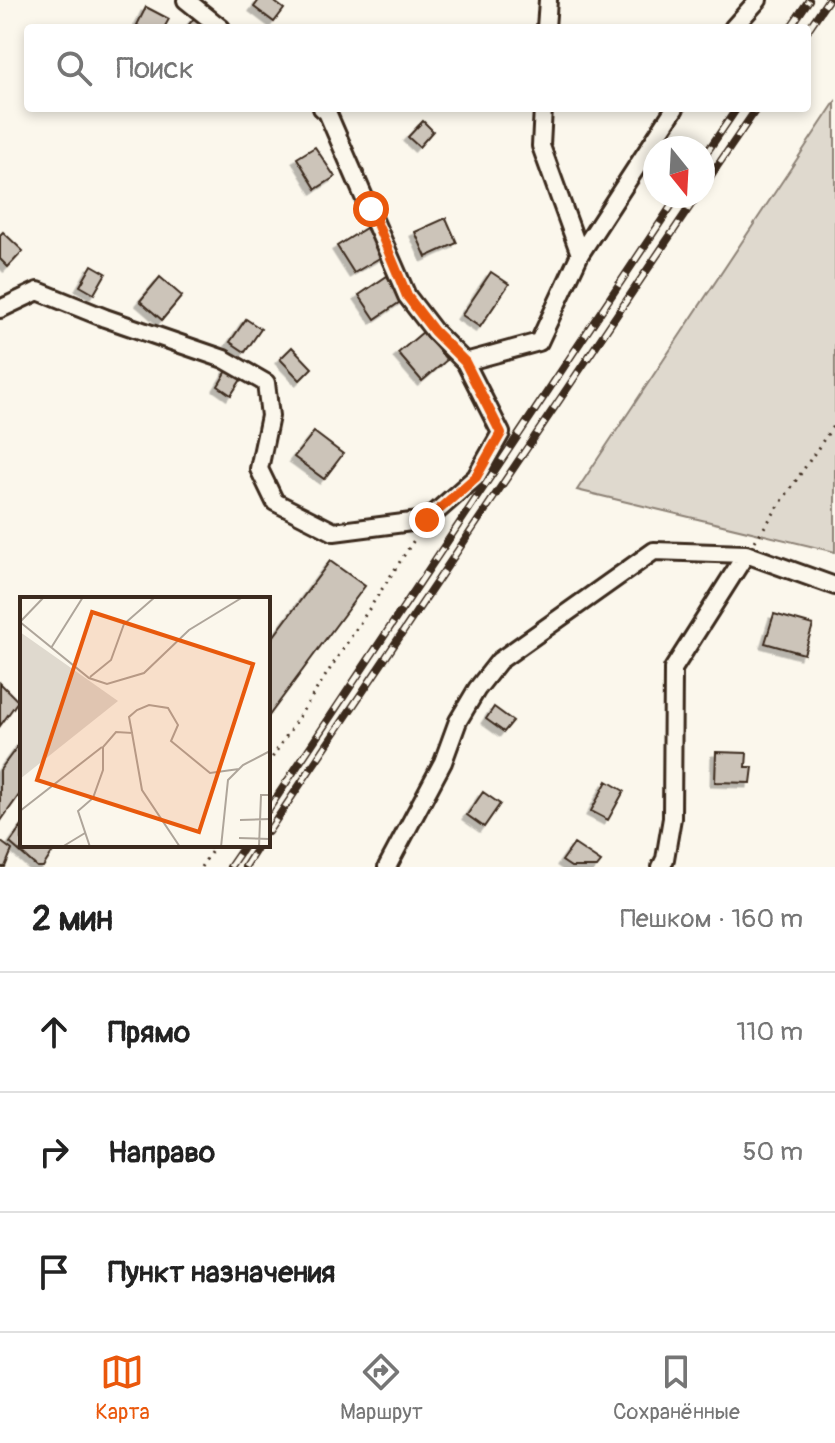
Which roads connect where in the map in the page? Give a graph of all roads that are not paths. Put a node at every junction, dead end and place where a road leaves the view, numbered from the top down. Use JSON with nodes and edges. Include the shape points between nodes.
{"nodes":[{"id":1,"x":186,"y":0,"type":"edge"},
{"id":2,"x":548,"y":0,"type":"edge"},
{"id":3,"x":758,"y":0,"type":"edge"},
{"id":4,"x":216,"y":24,"type":"edge"},
{"id":5,"x":546,"y":24,"type":"edge"},
{"id":6,"x":737,"y":24,"type":"edge"},
{"id":7,"x":327,"y":112,"type":"edge"},
{"id":8,"x":543,"y":112,"type":"edge"},
{"id":9,"x":672,"y":112,"type":"edge"},
{"id":10,"x":580,"y":254,"type":"junction"},
{"id":11,"x":0,"y":309,"type":"edge"},
{"id":12,"x":465,"y":362,"type":"junction"},
{"id":13,"x":746,"y":554,"type":"junction"},
{"id":14,"x":835,"y":586,"type":"edge"},
{"id":15,"x":387,"y":867,"type":"edge"},
{"id":16,"x":661,"y":867,"type":"edge"}],
"edges":[{"from":1,"to":4,"type":"street"},
{"from":2,"to":5,"type":"street"},
{"from":3,"to":6,"type":"street"},
{"from":7,"to":12,"type":"street","via":[[407,296]]},
{"from":8,"to":10,"type":"street","via":[[541,146]]},
{"from":9,"to":10,"type":"street"},
{"from":10,"to":12,"type":"street","via":[[539,342]]},
{"from":11,"to":12,"type":"street","via":[[38,291],[224,359],[266,383],[270,416],[259,469],[275,502],[334,532],[427,520],[476,477],[501,433]]},
{"from":13,"to":14,"type":"street"},
{"from":13,"to":15,"type":"street","via":[[654,551],[499,661],[458,721],[443,762]]},
{"from":13,"to":16,"type":"street","via":[[673,669],[672,818]]}]}
